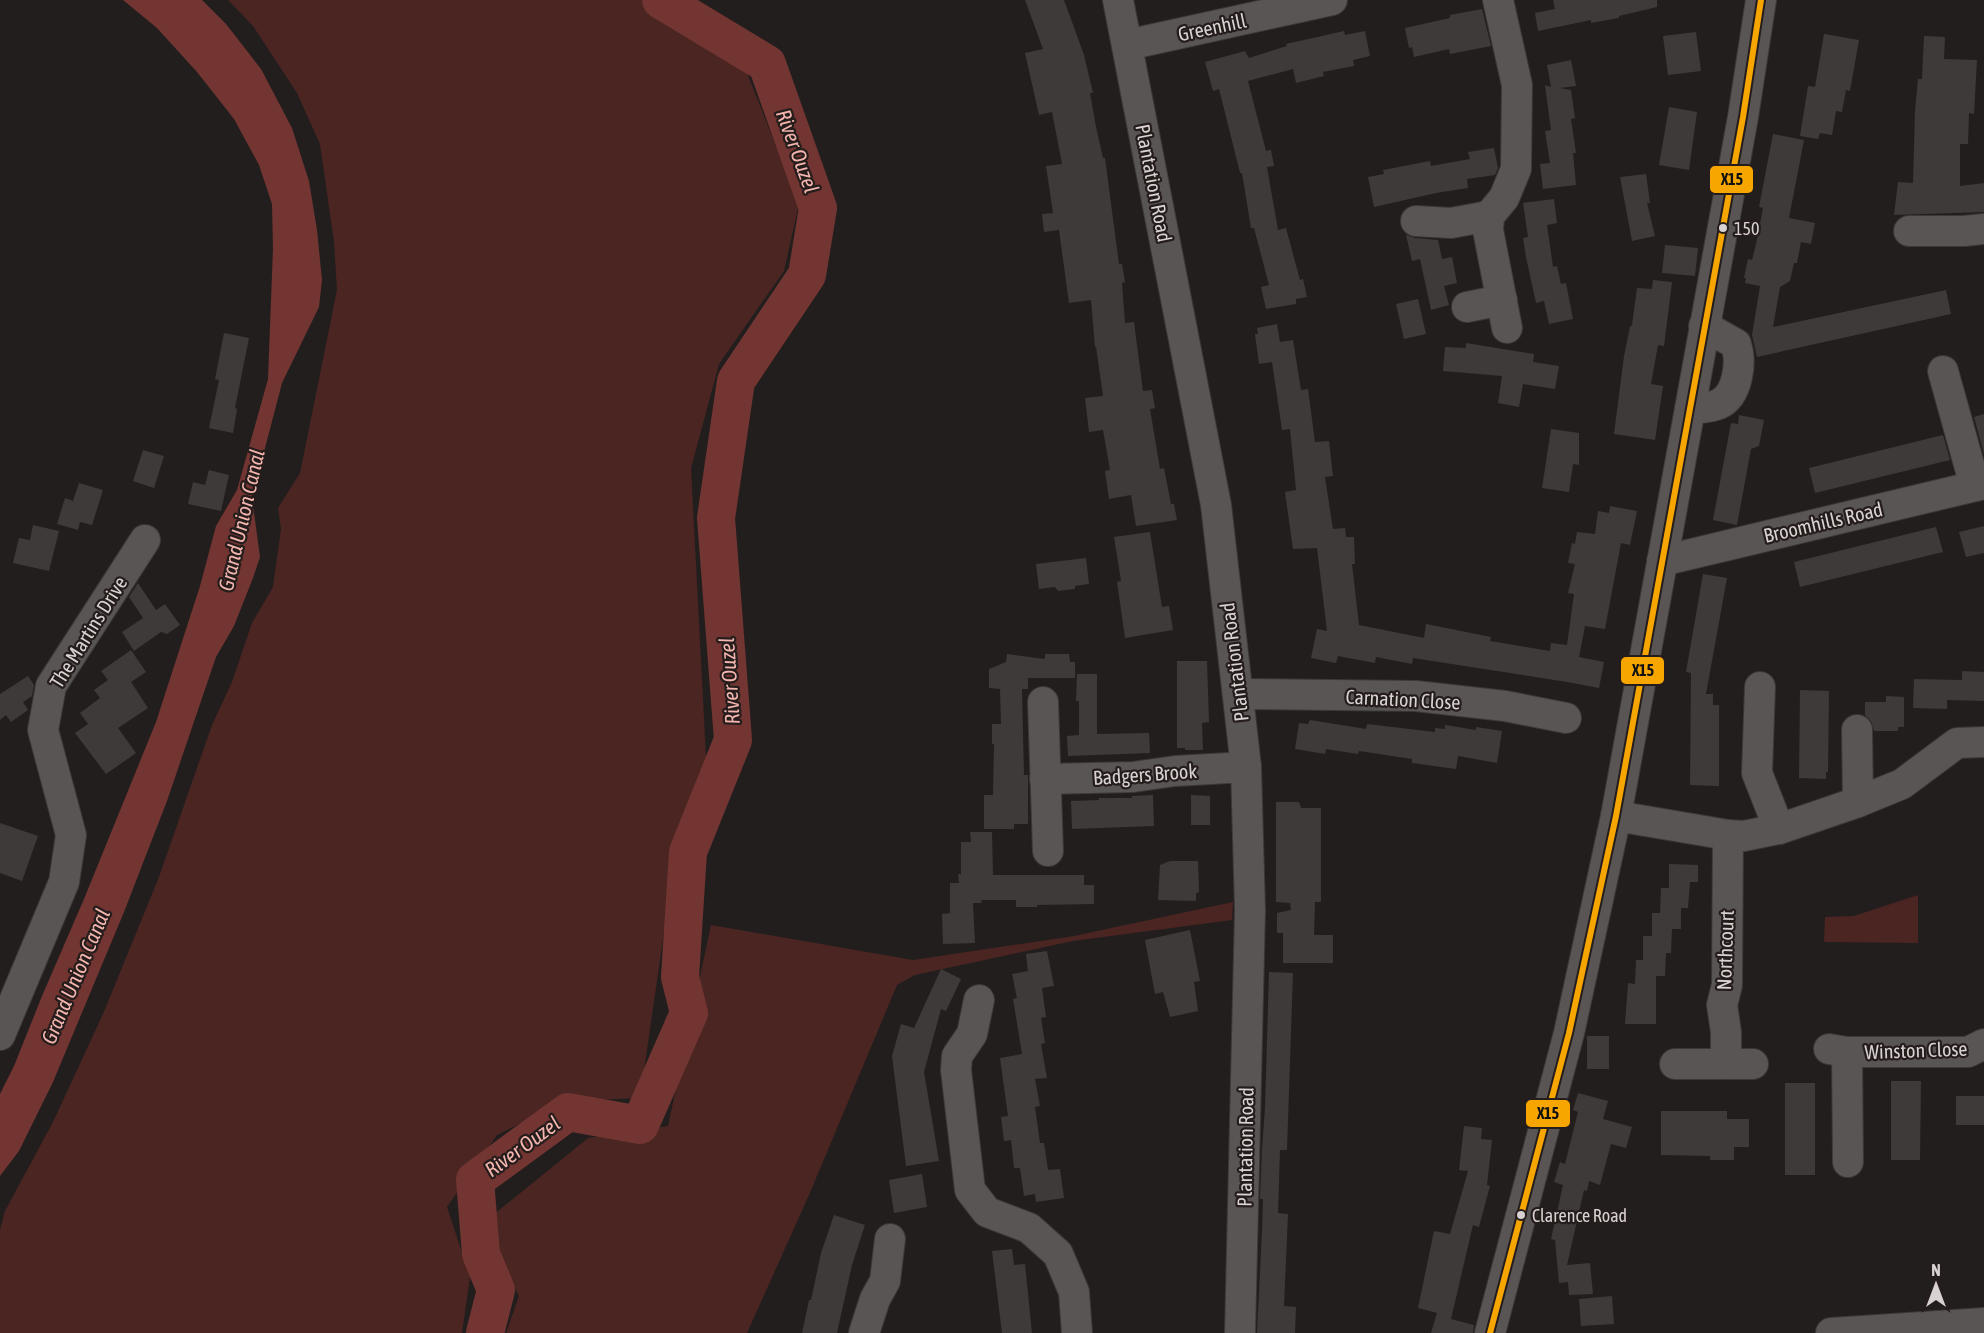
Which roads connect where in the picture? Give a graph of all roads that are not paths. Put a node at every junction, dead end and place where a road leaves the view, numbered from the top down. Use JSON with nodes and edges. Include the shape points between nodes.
{"nodes":[{"id":1,"x":1118,"y":0,"type":"edge"},
{"id":2,"x":1332,"y":0,"type":"edge"},
{"id":3,"x":1498,"y":0,"type":"edge"},
{"id":4,"x":1761,"y":0,"type":"edge"},
{"id":5,"x":1127,"y":45,"type":"junction"},
{"id":6,"x":1489,"y":216,"type":"junction"},
{"id":7,"x":1416,"y":221,"type":"dead end"},
{"id":8,"x":1984,"y":229,"type":"edge"},
{"id":9,"x":1909,"y":231,"type":"dead end"},
{"id":10,"x":1467,"y":308,"type":"dead end"},
{"id":11,"x":1704,"y":326,"type":"junction"},
{"id":12,"x":1943,"y":370,"type":"dead end"},
{"id":13,"x":1690,"y":409,"type":"junction"},
{"id":14,"x":1979,"y":485,"type":"edge"},
{"id":15,"x":145,"y":540,"type":"dead end"},
{"id":16,"x":1662,"y":561,"type":"junction"},
{"id":17,"x":1760,"y":687,"type":"dead end"},
{"id":18,"x":1239,"y":694,"type":"junction"},
{"id":19,"x":1043,"y":702,"type":"dead end"},
{"id":20,"x":1566,"y":718,"type":"dead end"},
{"id":21,"x":1857,"y":730,"type":"dead end"},
{"id":22,"x":1984,"y":742,"type":"edge"},
{"id":23,"x":1246,"y":767,"type":"junction"},
{"id":24,"x":1045,"y":780,"type":"junction"},
{"id":25,"x":1858,"y":802,"type":"junction"},
{"id":26,"x":1616,"y":816,"type":"junction"},
{"id":27,"x":1779,"y":829,"type":"junction"},
{"id":28,"x":1728,"y":835,"type":"junction"},
{"id":29,"x":1048,"y":851,"type":"dead end"},
{"id":30,"x":979,"y":1000,"type":"dead end"},
{"id":31,"x":0,"y":1035,"type":"edge"},
{"id":32,"x":1984,"y":1044,"type":"edge"},
{"id":33,"x":1675,"y":1064,"type":"dead end"},
{"id":34,"x":1848,"y":1162,"type":"dead end"},
{"id":35,"x":890,"y":1239,"type":"dead end"},
{"id":36,"x":1984,"y":1323,"type":"edge"},
{"id":37,"x":1868,"y":1331,"type":"edge"},
{"id":38,"x":864,"y":1333,"type":"edge"},
{"id":39,"x":1077,"y":1333,"type":"edge"},
{"id":40,"x":1240,"y":1333,"type":"edge"},
{"id":41,"x":1490,"y":1333,"type":"edge"},
{"id":42,"x":1831,"y":1333,"type":"edge"}],
"edges":[{"from":1,"to":5,"type":"street","name":"Plantation Road"},
{"from":2,"to":5,"type":"street","name":"Greenhill"},
{"from":3,"to":6,"type":"street","via":[[1517,85],[1516,169],[1504,198]]},
{"from":4,"to":11,"type":"street"},
{"from":5,"to":18,"type":"street","name":"Plantation Road","via":[[1216,506]]},
{"from":6,"to":7,"type":"street","via":[[1451,223]]},
{"from":6,"to":10,"type":"street","via":[[1488,230],[1505,314]]},
{"from":8,"to":9,"type":"street"},
{"from":11,"to":13,"type":"street"},
{"from":11,"to":13,"type":"street","via":[[1736,344],[1740,356],[1733,391],[1719,404]]},
{"from":12,"to":14,"type":"street"},
{"from":13,"to":16,"type":"street"},
{"from":14,"to":16,"type":"street","name":"Broomhills Road"},
{"from":15,"to":31,"type":"street","name":"The Martins Drive","via":[[51,686],[43,730],[71,835],[70,847],[64,882]]},
{"from":16,"to":26,"type":"street"},
{"from":17,"to":27,"type":"street","via":[[1756,773]]},
{"from":18,"to":20,"type":"street","name":"Carnation Close","via":[[1416,696],[1505,706]]},
{"from":18,"to":23,"type":"street","name":"Plantation Road"},
{"from":19,"to":24,"type":"street"},
{"from":21,"to":25,"type":"street"},
{"from":22,"to":25,"type":"street","via":[[1957,743],[1902,784]]},
{"from":23,"to":24,"type":"street","name":"Badgers Brook"},
{"from":23,"to":40,"type":"street","name":"Plantation Road","via":[[1250,910]]},
{"from":24,"to":29,"type":"street"},
{"from":25,"to":27,"type":"street"},
{"from":26,"to":28,"type":"street"},
{"from":26,"to":41,"type":"street","via":[[1569,1033]]},
{"from":27,"to":28,"type":"street"},
{"from":28,"to":33,"type":"street","name":"Northcourt","via":[[1727,985],[1722,1005],[1726,1032],[1739,1064]]},
{"from":30,"to":39,"type":"street","via":[[972,1034],[957,1056],[956,1070],[970,1190],[987,1212],[1029,1228],[1058,1254],[1074,1292]]},
{"from":32,"to":34,"type":"street","name":"Winston Close","via":[[1968,1052],[1838,1050]]},
{"from":35,"to":38,"type":"street","via":[[885,1281]]},
{"from":36,"to":37,"type":"street"},
{"from":37,"to":42,"type":"street"}]}
